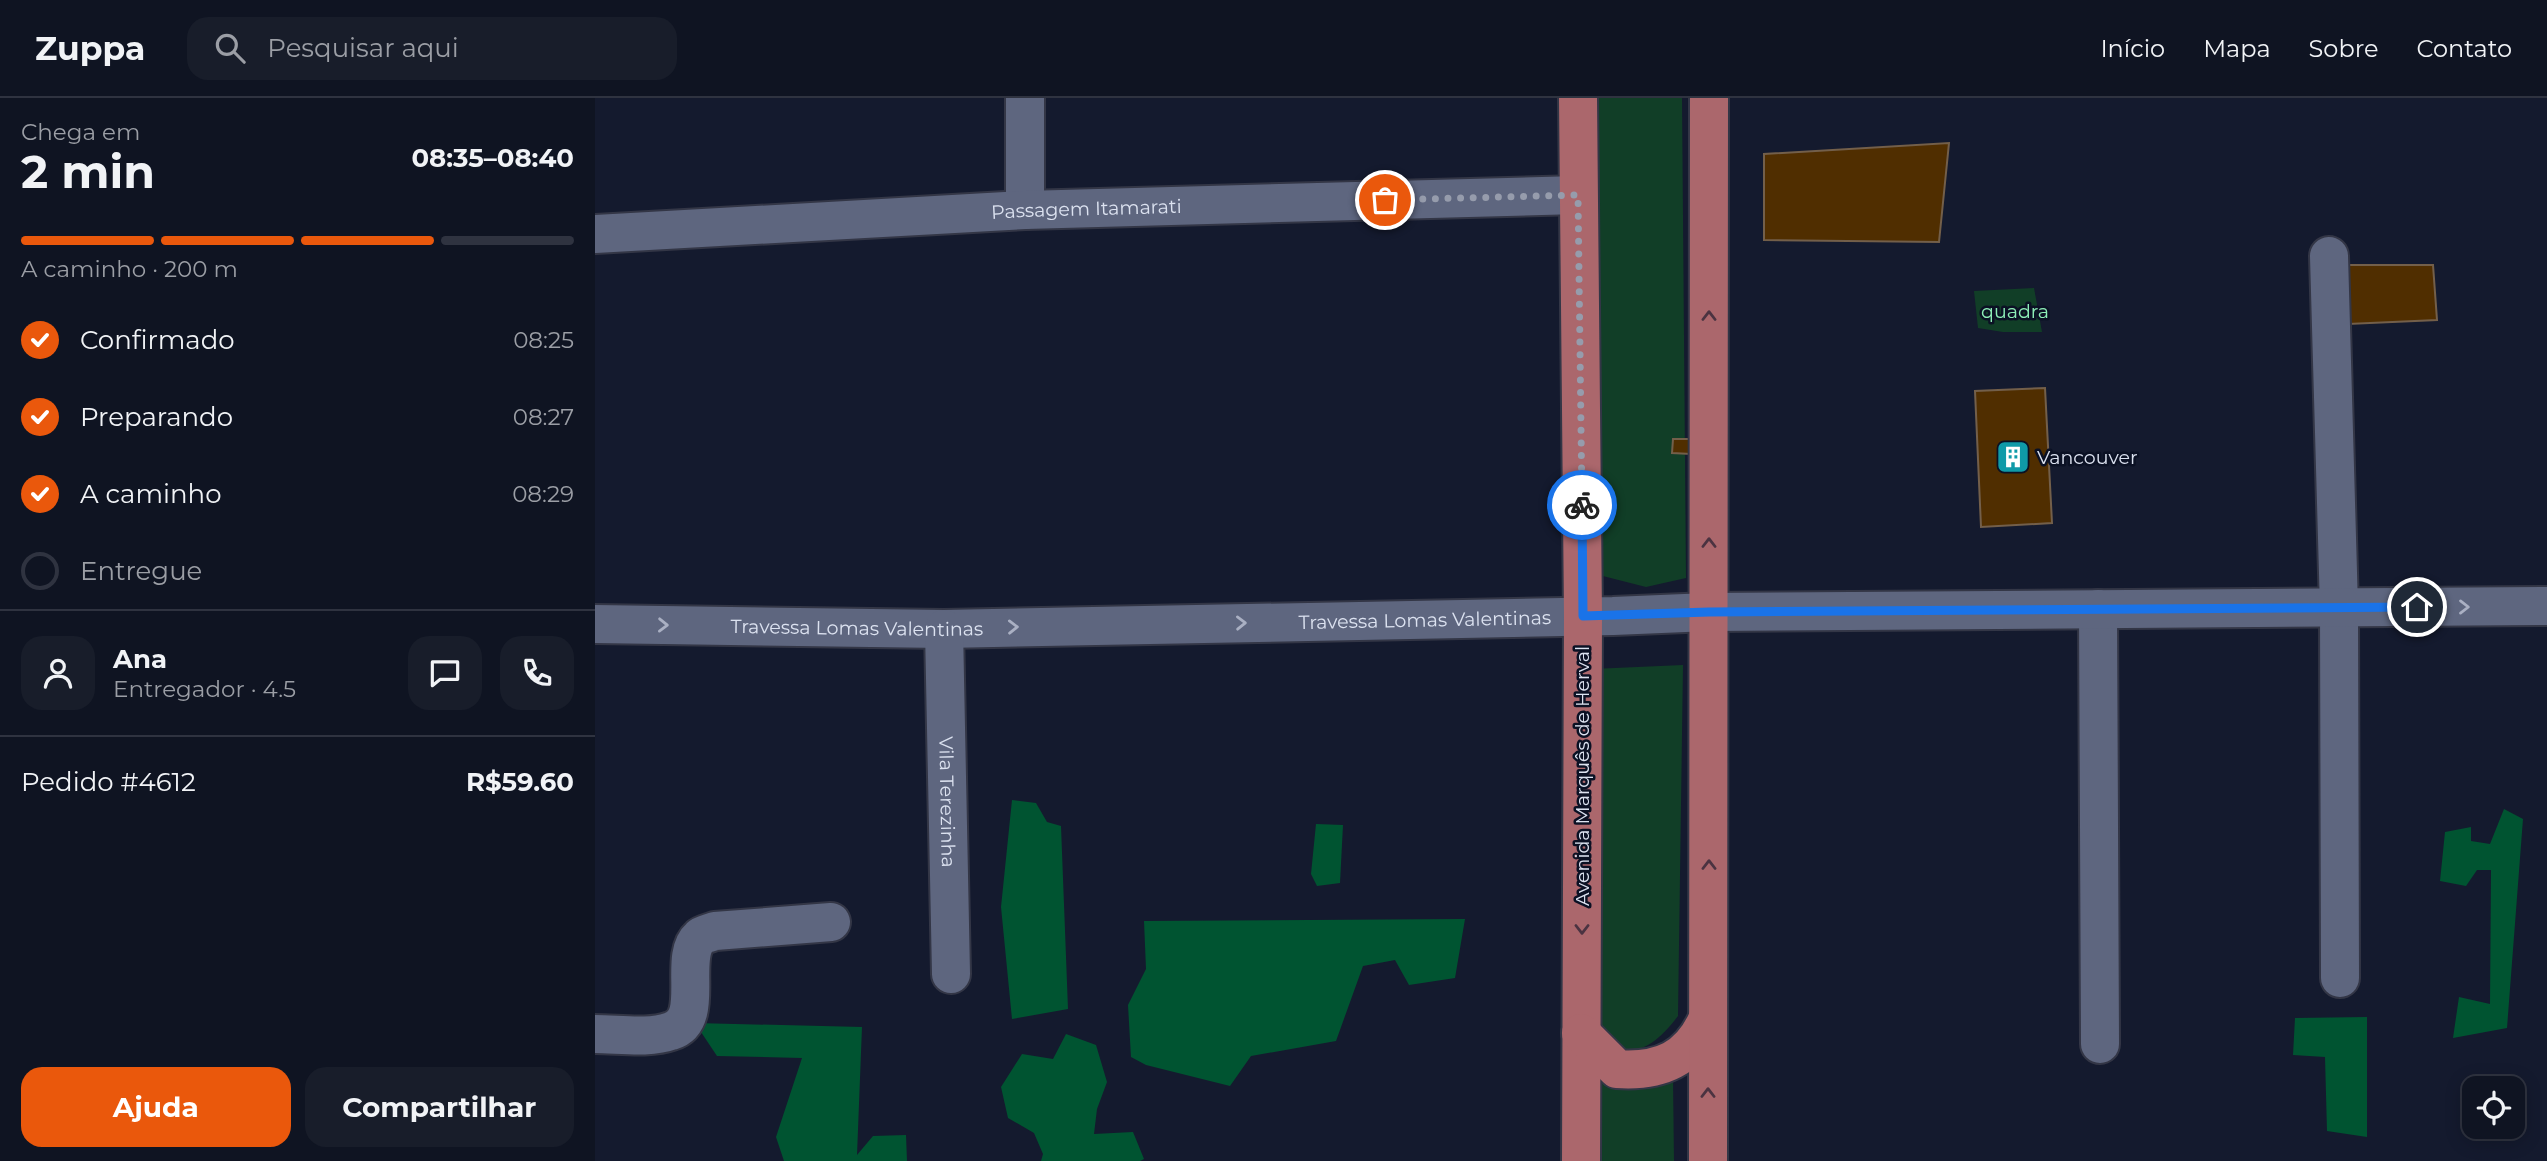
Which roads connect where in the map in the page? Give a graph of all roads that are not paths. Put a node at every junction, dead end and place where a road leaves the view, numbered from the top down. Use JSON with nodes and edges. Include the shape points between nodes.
{"nodes":[{"id":1,"x":1025,"y":98,"type":"edge"},
{"id":2,"x":1578,"y":98,"type":"edge"},
{"id":3,"x":1709,"y":98,"type":"edge"},
{"id":4,"x":1578,"y":195,"type":"junction"},
{"id":5,"x":1025,"y":210,"type":"junction"},
{"id":6,"x":595,"y":234,"type":"edge"},
{"id":7,"x":2329,"y":256,"type":"dead end"},
{"id":8,"x":2547,"y":606,"type":"edge"},
{"id":9,"x":2339,"y":608,"type":"junction"},
{"id":10,"x":2098,"y":609,"type":"junction"},
{"id":11,"x":1709,"y":612,"type":"junction"},
{"id":12,"x":1583,"y":616,"type":"junction"},
{"id":13,"x":595,"y":624,"type":"edge"},
{"id":14,"x":944,"y":629,"type":"junction"},
{"id":15,"x":831,"y":922,"type":"dead end"},
{"id":16,"x":951,"y":974,"type":"dead end"},
{"id":17,"x":2340,"y":978,"type":"dead end"},
{"id":18,"x":1708,"y":1018,"type":"junction"},
{"id":19,"x":1581,"y":1032,"type":"junction"},
{"id":20,"x":595,"y":1034,"type":"edge"},
{"id":21,"x":2100,"y":1044,"type":"dead end"},
{"id":22,"x":1581,"y":1161,"type":"edge"},
{"id":23,"x":1708,"y":1161,"type":"edge"}],
"edges":[{"from":1,"to":5,"type":"street"},
{"from":2,"to":4,"type":"main road","name":"Avenida Marquês de Herval"},
{"from":11,"to":3,"type":"main road","one_way":true},
{"from":4,"to":5,"type":"street","name":"Passagem Itamarati"},
{"from":4,"to":12,"type":"main road","name":"Avenida Marquês de Herval"},
{"from":5,"to":6,"type":"street","name":"Passagem Itamarati"},
{"from":7,"to":9,"type":"street"},
{"from":9,"to":8,"type":"street","name":"Travessa Lomas Valentinas","one_way":true},
{"from":9,"to":10,"type":"street","name":"Travessa Lomas Valentinas"},
{"from":9,"to":17,"type":"street"},
{"from":10,"to":11,"type":"street","name":"Travessa Lomas Valentinas"},
{"from":10,"to":21,"type":"street"},
{"from":11,"to":12,"type":"street","name":"Travessa Lomas Valentinas"},
{"from":18,"to":11,"type":"main road","one_way":true},
{"from":14,"to":12,"type":"street","name":"Travessa Lomas Valentinas","one_way":true},
{"from":12,"to":19,"type":"main road","name":"Avenida Marquês de Herval","one_way":true},
{"from":13,"to":14,"type":"street","name":"Travessa Lomas Valentinas","one_way":true},
{"from":14,"to":16,"type":"street","name":"Vila Terezinha"},
{"from":15,"to":20,"type":"street","via":[[702,935],[692,950],[688,1013],[679,1028],[654,1034]]},
{"from":18,"to":19,"type":"main road","via":[[1679,1057],[1640,1071],[1617,1069]]},
{"from":23,"to":18,"type":"main road","one_way":true},
{"from":19,"to":22,"type":"main road","name":"Avenida Marquês de Herval"}]}
